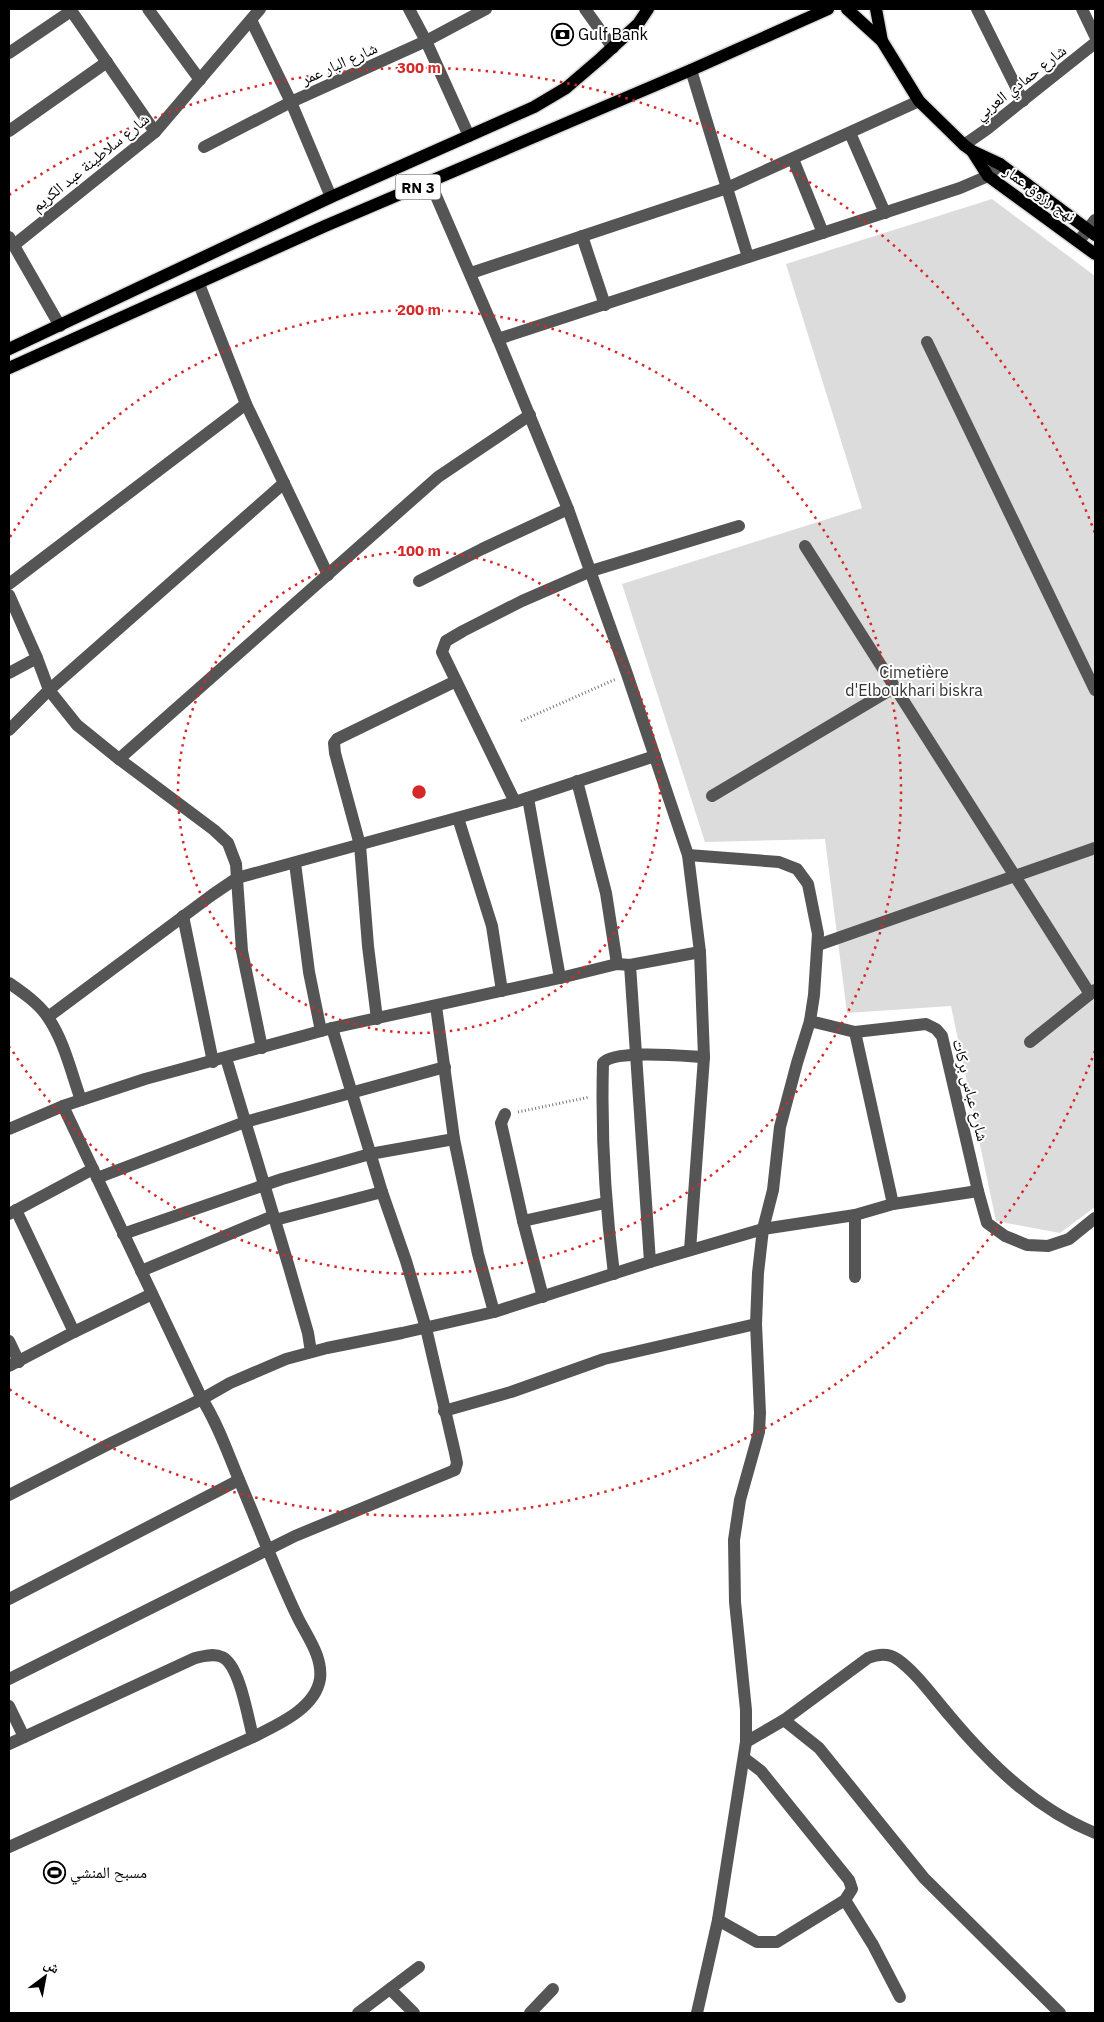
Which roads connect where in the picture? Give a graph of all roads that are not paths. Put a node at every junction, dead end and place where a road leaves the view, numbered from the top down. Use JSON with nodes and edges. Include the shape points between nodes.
{"nodes":[{"id":1,"x":149,"y":9,"type":"edge"},
{"id":2,"x":260,"y":9,"type":"edge"},
{"id":3,"x":409,"y":9,"type":"edge"},
{"id":4,"x":486,"y":9,"type":"edge"},
{"id":5,"x":586,"y":9,"type":"edge"},
{"id":6,"x":648,"y":9,"type":"edge"},
{"id":7,"x":828,"y":9,"type":"edge"},
{"id":8,"x":847,"y":9,"type":"edge"},
{"id":9,"x":876,"y":9,"type":"edge"},
{"id":10,"x":977,"y":9,"type":"edge"},
{"id":11,"x":1082,"y":9,"type":"edge"},
{"id":12,"x":70,"y":10,"type":"edge"},
{"id":13,"x":251,"y":20,"type":"junction"},
{"id":14,"x":1095,"y":36,"type":"edge"},
{"id":15,"x":426,"y":41,"type":"junction"},
{"id":16,"x":882,"y":41,"type":"junction"},
{"id":17,"x":1095,"y":43,"type":"edge"},
{"id":18,"x":613,"y":48,"type":"junction"},
{"id":19,"x":9,"y":53,"type":"edge"},
{"id":20,"x":107,"y":62,"type":"junction"},
{"id":21,"x":691,"y":70,"type":"junction"},
{"id":22,"x":200,"y":80,"type":"junction"},
{"id":23,"x":919,"y":101,"type":"junction"},
{"id":24,"x":1023,"y":101,"type":"junction"},
{"id":25,"x":291,"y":102,"type":"junction"},
{"id":26,"x":9,"y":131,"type":"edge"},
{"id":27,"x":155,"y":132,"type":"junction"},
{"id":28,"x":850,"y":133,"type":"junction"},
{"id":29,"x":469,"y":136,"type":"junction"},
{"id":30,"x":204,"y":147,"type":"dead end"},
{"id":31,"x":968,"y":148,"type":"junction"},
{"id":32,"x":793,"y":159,"type":"junction"},
{"id":33,"x":1000,"y":164,"type":"junction"},
{"id":34,"x":988,"y":176,"type":"junction"},
{"id":35,"x":430,"y":182,"type":"junction"},
{"id":36,"x":727,"y":188,"type":"junction"},
{"id":37,"x":330,"y":197,"type":"junction"},
{"id":38,"x":885,"y":213,"type":"junction"},
{"id":39,"x":1093,"y":228,"type":"edge"},
{"id":40,"x":823,"y":233,"type":"junction"},
{"id":41,"x":582,"y":236,"type":"junction"},
{"id":42,"x":11,"y":241,"type":"edge"},
{"id":43,"x":1079,"y":242,"type":"junction"},
{"id":44,"x":1095,"y":254,"type":"edge"},
{"id":45,"x":748,"y":257,"type":"junction"},
{"id":46,"x":471,"y":273,"type":"junction"},
{"id":47,"x":199,"y":284,"type":"junction"},
{"id":48,"x":605,"y":305,"type":"junction"},
{"id":49,"x":60,"y":326,"type":"junction"},
{"id":50,"x":498,"y":339,"type":"junction"},
{"id":51,"x":927,"y":342,"type":"dead end"},
{"id":52,"x":9,"y":349,"type":"edge"},
{"id":53,"x":9,"y":368,"type":"edge"},
{"id":54,"x":246,"y":404,"type":"junction"},
{"id":55,"x":530,"y":415,"type":"junction"},
{"id":56,"x":284,"y":483,"type":"junction"},
{"id":57,"x":568,"y":509,"type":"junction"},
{"id":58,"x":739,"y":526,"type":"dead end"},
{"id":59,"x":805,"y":546,"type":"dead end"},
{"id":60,"x":591,"y":571,"type":"junction"},
{"id":61,"x":328,"y":575,"type":"junction"},
{"id":62,"x":419,"y":582,"type":"dead end"},
{"id":63,"x":9,"y":584,"type":"edge"},
{"id":64,"x":9,"y":595,"type":"edge"},
{"id":65,"x":37,"y":658,"type":"junction"},
{"id":66,"x":9,"y":673,"type":"edge"},
{"id":67,"x":456,"y":681,"type":"junction"},
{"id":68,"x":895,"y":687,"type":"junction"},
{"id":69,"x":49,"y":690,"type":"junction"},
{"id":70,"x":1095,"y":690,"type":"edge"},
{"id":71,"x":9,"y":730,"type":"edge"},
{"id":72,"x":655,"y":756,"type":"junction"},
{"id":73,"x":119,"y":759,"type":"junction"},
{"id":74,"x":577,"y":781,"type":"junction"},
{"id":75,"x":712,"y":796,"type":"dead end"},
{"id":76,"x":528,"y":798,"type":"junction"},
{"id":77,"x":515,"y":802,"type":"junction"},
{"id":78,"x":458,"y":818,"type":"junction"},
{"id":79,"x":360,"y":845,"type":"junction"},
{"id":80,"x":1095,"y":848,"type":"edge"},
{"id":81,"x":688,"y":855,"type":"junction"},
{"id":82,"x":295,"y":863,"type":"junction"},
{"id":83,"x":1015,"y":876,"type":"junction"},
{"id":84,"x":237,"y":878,"type":"junction"},
{"id":85,"x":183,"y":916,"type":"junction"},
{"id":86,"x":818,"y":945,"type":"junction"},
{"id":87,"x":700,"y":952,"type":"junction"},
{"id":88,"x":617,"y":964,"type":"junction"},
{"id":89,"x":630,"y":964,"type":"junction"},
{"id":90,"x":560,"y":978,"type":"junction"},
{"id":91,"x":9,"y":983,"type":"edge"},
{"id":92,"x":502,"y":991,"type":"junction"},
{"id":93,"x":1093,"y":992,"type":"edge"},
{"id":94,"x":436,"y":1006,"type":"junction"},
{"id":95,"x":48,"y":1017,"type":"junction"},
{"id":96,"x":377,"y":1019,"type":"junction"},
{"id":97,"x":810,"y":1021,"type":"junction"},
{"id":98,"x":326,"y":1030,"type":"junction"},
{"id":99,"x":855,"y":1032,"type":"junction"},
{"id":100,"x":1030,"y":1042,"type":"dead end"},
{"id":101,"x":262,"y":1048,"type":"junction"},
{"id":102,"x":637,"y":1054,"type":"junction"},
{"id":103,"x":704,"y":1057,"type":"junction"},
{"id":104,"x":226,"y":1058,"type":"junction"},
{"id":105,"x":212,"y":1062,"type":"junction"},
{"id":106,"x":445,"y":1067,"type":"junction"},
{"id":107,"x":352,"y":1094,"type":"junction"},
{"id":108,"x":81,"y":1100,"type":"junction"},
{"id":109,"x":63,"y":1106,"type":"junction"},
{"id":110,"x":505,"y":1114,"type":"road end"},
{"id":111,"x":245,"y":1122,"type":"junction"},
{"id":112,"x":9,"y":1130,"type":"edge"},
{"id":113,"x":454,"y":1139,"type":"junction"},
{"id":114,"x":370,"y":1154,"type":"junction"},
{"id":115,"x":95,"y":1174,"type":"junction"},
{"id":116,"x":264,"y":1185,"type":"junction"},
{"id":117,"x":978,"y":1191,"type":"junction"},
{"id":118,"x":382,"y":1192,"type":"junction"},
{"id":119,"x":605,"y":1203,"type":"junction"},
{"id":120,"x":893,"y":1204,"type":"junction"},
{"id":121,"x":12,"y":1212,"type":"edge"},
{"id":122,"x":856,"y":1215,"type":"junction"},
{"id":123,"x":274,"y":1218,"type":"junction"},
{"id":124,"x":1095,"y":1218,"type":"edge"},
{"id":125,"x":523,"y":1221,"type":"junction"},
{"id":126,"x":763,"y":1229,"type":"junction"},
{"id":127,"x":123,"y":1234,"type":"junction"},
{"id":128,"x":690,"y":1250,"type":"junction"},
{"id":129,"x":650,"y":1262,"type":"junction"},
{"id":130,"x":141,"y":1271,"type":"junction"},
{"id":131,"x":614,"y":1274,"type":"junction"},
{"id":132,"x":855,"y":1277,"type":"dead end"},
{"id":133,"x":152,"y":1294,"type":"junction"},
{"id":134,"x":543,"y":1297,"type":"junction"},
{"id":135,"x":494,"y":1312,"type":"junction"},
{"id":136,"x":756,"y":1324,"type":"junction"},
{"id":137,"x":426,"y":1328,"type":"junction"},
{"id":138,"x":74,"y":1332,"type":"junction"},
{"id":139,"x":9,"y":1341,"type":"edge"},
{"id":140,"x":311,"y":1352,"type":"junction"},
{"id":141,"x":14,"y":1364,"type":"edge"},
{"id":142,"x":202,"y":1400,"type":"junction"},
{"id":143,"x":444,"y":1411,"type":"junction"},
{"id":144,"x":239,"y":1480,"type":"junction"},
{"id":145,"x":9,"y":1495,"type":"edge"},
{"id":146,"x":267,"y":1550,"type":"junction"},
{"id":147,"x":9,"y":1599,"type":"edge"},
{"id":148,"x":9,"y":1679,"type":"edge"},
{"id":149,"x":9,"y":1706,"type":"edge"},
{"id":150,"x":784,"y":1720,"type":"junction"},
{"id":151,"x":24,"y":1737,"type":"junction"},
{"id":152,"x":254,"y":1737,"type":"junction"},
{"id":153,"x":746,"y":1742,"type":"junction"},
{"id":154,"x":9,"y":1744,"type":"edge"},
{"id":155,"x":744,"y":1758,"type":"junction"},
{"id":156,"x":1095,"y":1833,"type":"edge"},
{"id":157,"x":9,"y":1847,"type":"edge"},
{"id":158,"x":845,"y":1900,"type":"junction"},
{"id":159,"x":718,"y":1920,"type":"junction"},
{"id":160,"x":419,"y":1967,"type":"dead end"},
{"id":161,"x":390,"y":1989,"type":"junction"},
{"id":162,"x":554,"y":1989,"type":"dead end"},
{"id":163,"x":900,"y":1997,"type":"dead end"},
{"id":164,"x":358,"y":2013,"type":"edge"},
{"id":165,"x":414,"y":2013,"type":"edge"},
{"id":166,"x":530,"y":2013,"type":"edge"},
{"id":167,"x":697,"y":2013,"type":"edge"},
{"id":168,"x":1060,"y":2013,"type":"edge"}],
"edges":[{"from":1,"to":22,"type":"street"},
{"from":2,"to":13,"type":"street","name":"شارع سلاطينة عبد الكريم"},
{"from":3,"to":15,"type":"street"},
{"from":4,"to":15,"type":"street","name":"شارع البار عمر"},
{"from":5,"to":18,"type":"street"},
{"from":6,"to":18,"type":"main road","number":"RN 3","via":[[638,24]]},
{"from":7,"to":21,"type":"main road","number":"RN 3"},
{"from":8,"to":16,"type":"main road"},
{"from":9,"to":16,"type":"main road"},
{"from":10,"to":24,"type":"street"},
{"from":11,"to":14,"type":"street"},
{"from":12,"to":19,"type":"street"},
{"from":12,"to":20,"type":"street"},
{"from":13,"to":22,"type":"street","name":"شارع سلاطينة عبد الكريم"},
{"from":13,"to":25,"type":"street"},
{"from":15,"to":25,"type":"street","name":"شارع البار عمر"},
{"from":15,"to":29,"type":"street"},
{"from":16,"to":23,"type":"main road","name":"نهج رزوق عمار"},
{"from":17,"to":24,"type":"street","name":"شارع حمادي العربي"},
{"from":18,"to":29,"type":"main road","number":"RN 3","via":[[566,88],[534,107]]},
{"from":20,"to":26,"type":"street"},
{"from":20,"to":27,"type":"street"},
{"from":21,"to":35,"type":"main road","number":"RN 3"},
{"from":21,"to":36,"type":"street"},
{"from":22,"to":27,"type":"street","name":"شارع سلاطينة عبد الكريم"},
{"from":23,"to":28,"type":"street"},
{"from":23,"to":31,"type":"main road","name":"نهج رزوق عمار"},
{"from":24,"to":31,"type":"street","name":"شارع حمادي العربي"},
{"from":25,"to":30,"type":"street","name":"شارع البار عمر"},
{"from":25,"to":37,"type":"street"},
{"from":27,"to":42,"type":"street","name":"شارع سلاطينة عبد الكريم"},
{"from":28,"to":32,"type":"street"},
{"from":28,"to":38,"type":"street"},
{"from":29,"to":37,"type":"main road","number":"RN 3"},
{"from":31,"to":33,"type":"main road","name":"نهج رزوق عمار"},
{"from":31,"to":34,"type":"main road","name":"نهج رزوق عمار"},
{"from":32,"to":36,"type":"street"},
{"from":32,"to":40,"type":"street"},
{"from":33,"to":34,"type":"street"},
{"from":33,"to":39,"type":"main road","name":"نهج رزوق عمار"},
{"from":34,"to":38,"type":"street"},
{"from":34,"to":43,"type":"main road","name":"نهج رزوق عمار"},
{"from":35,"to":46,"type":"street"},
{"from":35,"to":47,"type":"main road","number":"RN 3"},
{"from":36,"to":41,"type":"street"},
{"from":36,"to":45,"type":"street"},
{"from":37,"to":49,"type":"main road","number":"RN 3"},
{"from":38,"to":40,"type":"street"},
{"from":39,"to":43,"type":"street"},
{"from":40,"to":45,"type":"street"},
{"from":41,"to":46,"type":"street"},
{"from":41,"to":48,"type":"street"},
{"from":42,"to":49,"type":"street"},
{"from":43,"to":44,"type":"main road","name":"نهج رزوق عمار"},
{"from":45,"to":48,"type":"street"},
{"from":46,"to":50,"type":"street"},
{"from":47,"to":53,"type":"main road","number":"RN 3"},
{"from":47,"to":54,"type":"street"},
{"from":48,"to":50,"type":"street"},
{"from":49,"to":52,"type":"main road","number":"RN 3"},
{"from":50,"to":55,"type":"street"},
{"from":51,"to":70,"type":"street"},
{"from":54,"to":56,"type":"street"},
{"from":54,"to":63,"type":"street"},
{"from":55,"to":57,"type":"street"},
{"from":55,"to":61,"type":"street","via":[[438,476]]},
{"from":56,"to":61,"type":"street"},
{"from":56,"to":69,"type":"street"},
{"from":57,"to":60,"type":"street"},
{"from":57,"to":62,"type":"street"},
{"from":58,"to":60,"type":"street"},
{"from":59,"to":68,"type":"street"},
{"from":60,"to":67,"type":"street","via":[[522,601],[446,641],[442,652]]},
{"from":60,"to":72,"type":"street"},
{"from":61,"to":73,"type":"street"},
{"from":64,"to":65,"type":"street"},
{"from":65,"to":66,"type":"street"},
{"from":65,"to":69,"type":"street"},
{"from":67,"to":77,"type":"street"},
{"from":67,"to":79,"type":"street","via":[[334,743]]},
{"from":68,"to":75,"type":"street"},
{"from":68,"to":83,"type":"street"},
{"from":69,"to":71,"type":"street"},
{"from":69,"to":73,"type":"street","via":[[77,725]]},
{"from":72,"to":74,"type":"street"},
{"from":72,"to":81,"type":"street"},
{"from":73,"to":84,"type":"street","via":[[228,843],[236,864]]},
{"from":74,"to":76,"type":"street"},
{"from":74,"to":88,"type":"street","via":[[606,893]]},
{"from":76,"to":77,"type":"street"},
{"from":76,"to":90,"type":"street"},
{"from":77,"to":78,"type":"street"},
{"from":78,"to":79,"type":"street"},
{"from":78,"to":92,"type":"street","via":[[492,926]]},
{"from":79,"to":82,"type":"street"},
{"from":79,"to":96,"type":"street"},
{"from":80,"to":83,"type":"street"},
{"from":81,"to":86,"type":"street","via":[[779,862],[798,869],[808,884]]},
{"from":81,"to":87,"type":"street"},
{"from":82,"to":84,"type":"street"},
{"from":82,"to":98,"type":"street","via":[[309,972]]},
{"from":83,"to":86,"type":"street"},
{"from":83,"to":93,"type":"street"},
{"from":84,"to":85,"type":"street"},
{"from":84,"to":101,"type":"street","via":[[242,951]]},
{"from":85,"to":95,"type":"street"},
{"from":85,"to":105,"type":"street"},
{"from":86,"to":97,"type":"street"},
{"from":87,"to":89,"type":"street"},
{"from":87,"to":103,"type":"street"},
{"from":88,"to":89,"type":"street"},
{"from":88,"to":90,"type":"street"},
{"from":89,"to":102,"type":"street"},
{"from":90,"to":92,"type":"street"},
{"from":91,"to":95,"type":"street"},
{"from":92,"to":94,"type":"street"},
{"from":93,"to":100,"type":"street"},
{"from":94,"to":96,"type":"street"},
{"from":94,"to":106,"type":"street"},
{"from":95,"to":108,"type":"street"},
{"from":96,"to":98,"type":"street"},
{"from":97,"to":99,"type":"street","name":"شارع عباس بركات"},
{"from":97,"to":126,"type":"street","via":[[780,1127],[773,1190]]},
{"from":98,"to":101,"type":"street"},
{"from":98,"to":107,"type":"street"},
{"from":99,"to":117,"type":"street","name":"شارع عباس بركات","via":[[926,1024],[942,1036]]},
{"from":99,"to":120,"type":"street"},
{"from":101,"to":104,"type":"street"},
{"from":102,"to":103,"type":"street"},
{"from":102,"to":119,"type":"street","via":[[603,1063]]},
{"from":102,"to":129,"type":"street"},
{"from":103,"to":128,"type":"street"},
{"from":104,"to":105,"type":"street"},
{"from":104,"to":111,"type":"street"},
{"from":105,"to":108,"type":"street"},
{"from":106,"to":107,"type":"street"},
{"from":106,"to":113,"type":"street"},
{"from":107,"to":111,"type":"street"},
{"from":107,"to":114,"type":"street"},
{"from":108,"to":109,"type":"street"},
{"from":109,"to":112,"type":"street"},
{"from":109,"to":115,"type":"street"},
{"from":110,"to":125,"type":"street","via":[[501,1123]]},
{"from":111,"to":115,"type":"street"},
{"from":111,"to":116,"type":"street"},
{"from":113,"to":114,"type":"street"},
{"from":113,"to":135,"type":"street","via":[[478,1254]]},
{"from":114,"to":116,"type":"street"},
{"from":114,"to":118,"type":"street"},
{"from":115,"to":121,"type":"street"},
{"from":115,"to":127,"type":"street"},
{"from":116,"to":123,"type":"street"},
{"from":116,"to":127,"type":"street"},
{"from":117,"to":120,"type":"street"},
{"from":117,"to":124,"type":"street","name":"شارع عباس بركات","via":[[988,1223],[1005,1236],[1027,1245],[1048,1246],[1069,1239]]},
{"from":118,"to":123,"type":"street"},
{"from":118,"to":137,"type":"street"},
{"from":119,"to":125,"type":"street"},
{"from":119,"to":131,"type":"street"},
{"from":120,"to":122,"type":"street"},
{"from":121,"to":138,"type":"street"},
{"from":122,"to":126,"type":"street"},
{"from":122,"to":132,"type":"street"},
{"from":123,"to":130,"type":"street"},
{"from":123,"to":140,"type":"street"},
{"from":125,"to":134,"type":"street"},
{"from":126,"to":128,"type":"street"},
{"from":126,"to":136,"type":"street"},
{"from":127,"to":130,"type":"street"},
{"from":128,"to":129,"type":"street"},
{"from":129,"to":131,"type":"street"},
{"from":130,"to":133,"type":"street"},
{"from":131,"to":134,"type":"street"},
{"from":133,"to":138,"type":"street"},
{"from":133,"to":142,"type":"street"},
{"from":134,"to":135,"type":"street"},
{"from":135,"to":137,"type":"street"},
{"from":136,"to":143,"type":"street","via":[[604,1359],[511,1392]]},
{"from":136,"to":153,"type":"street","via":[[759,1432],[740,1500],[734,1540],[735,1602],[746,1710]]},
{"from":137,"to":140,"type":"street"},
{"from":137,"to":143,"type":"street"},
{"from":138,"to":141,"type":"street"},
{"from":139,"to":141,"type":"street"},
{"from":140,"to":142,"type":"street","via":[[258,1370]]},
{"from":142,"to":144,"type":"street","via":[[223,1437]]},
{"from":142,"to":145,"type":"street","via":[[111,1442]]},
{"from":143,"to":146,"type":"street","via":[[457,1463],[455,1470]]},
{"from":144,"to":146,"type":"street"},
{"from":144,"to":147,"type":"street"},
{"from":146,"to":148,"type":"street"},
{"from":146,"to":152,"type":"street","via":[[318,1659],[320,1680],[305,1706]]},
{"from":149,"to":151,"type":"street"},
{"from":150,"to":153,"type":"street"},
{"from":150,"to":156,"type":"street","via":[[868,1658],[886,1655],[897,1659],[912,1673],[1010,1781],[1071,1823]]},
{"from":150,"to":168,"type":"street","via":[[819,1748],[924,1878]]},
{"from":151,"to":152,"type":"street","via":[[195,1658],[209,1655],[221,1656],[232,1666]]},
{"from":151,"to":154,"type":"street"},
{"from":152,"to":157,"type":"street"},
{"from":153,"to":155,"type":"street"},
{"from":155,"to":158,"type":"street","via":[[761,1771],[849,1880],[852,1888]]},
{"from":155,"to":159,"type":"street"},
{"from":158,"to":159,"type":"street","via":[[776,1942],[757,1942]]},
{"from":158,"to":163,"type":"street"},
{"from":159,"to":167,"type":"street"},
{"from":160,"to":161,"type":"street"},
{"from":161,"to":164,"type":"street"},
{"from":161,"to":165,"type":"street"},
{"from":162,"to":166,"type":"street"}]}
